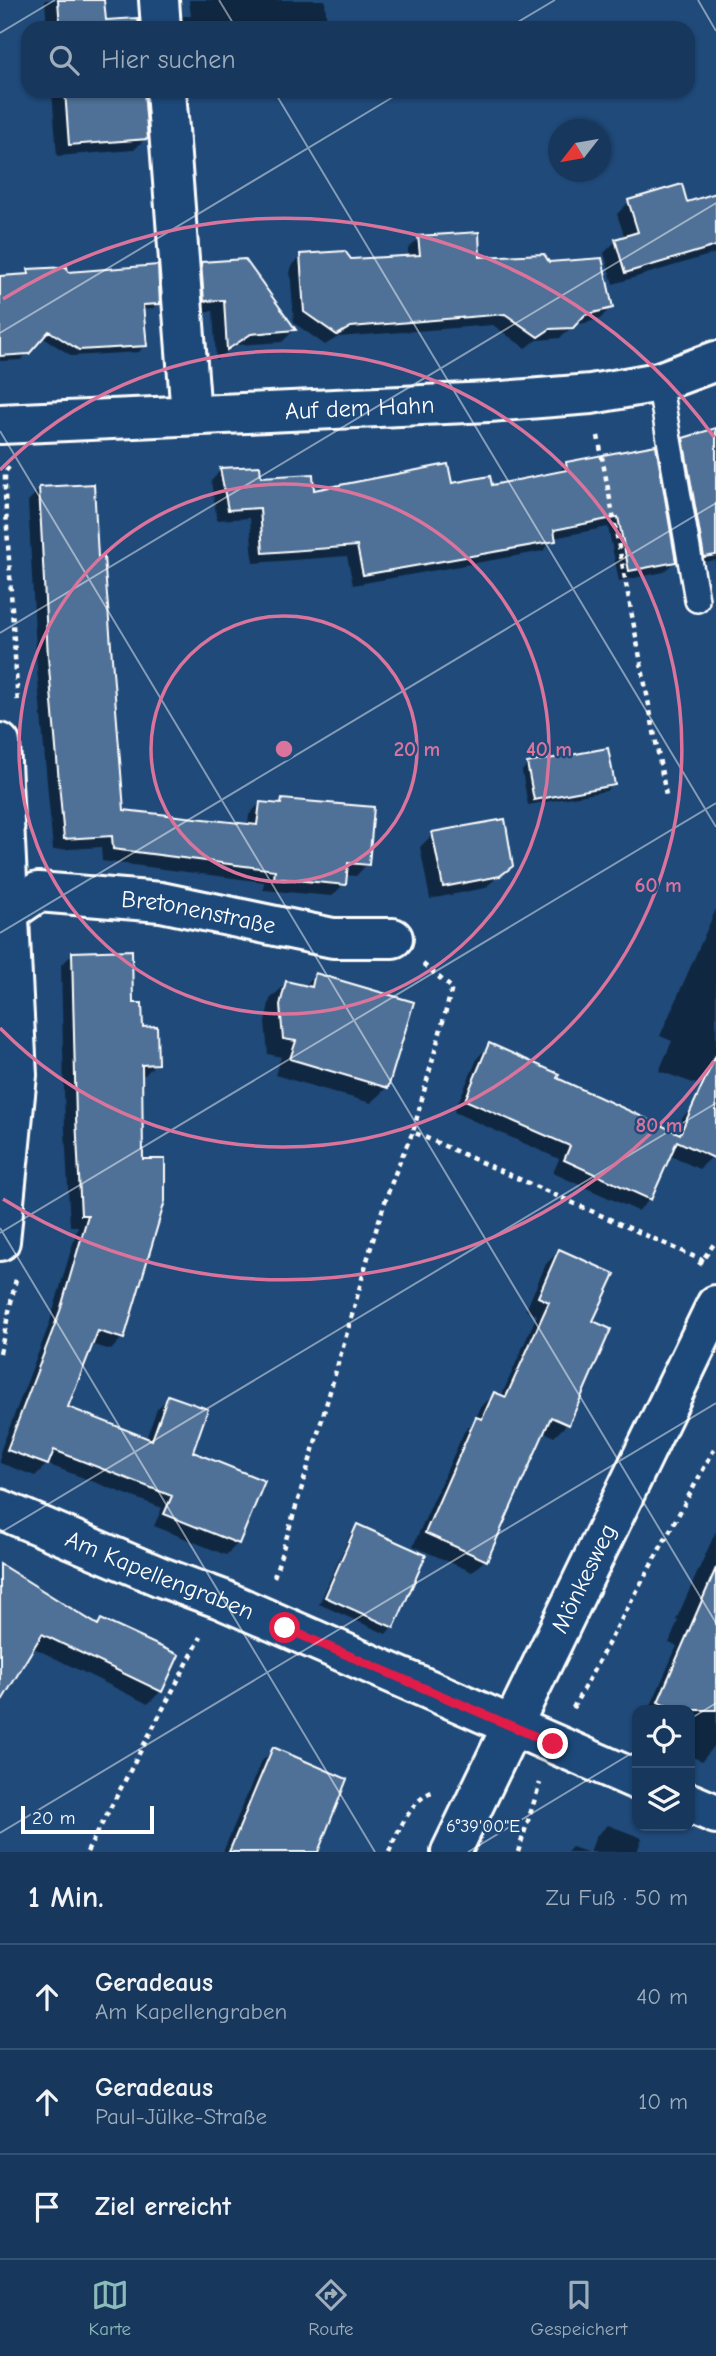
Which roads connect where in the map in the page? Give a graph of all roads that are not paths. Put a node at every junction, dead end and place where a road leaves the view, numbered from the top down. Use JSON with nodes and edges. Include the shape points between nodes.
{"nodes":[{"id":1,"x":159,"y":0,"type":"edge"},
{"id":2,"x":160,"y":21,"type":"edge"},
{"id":3,"x":167,"y":98,"type":"edge"},
{"id":4,"x":716,"y":361,"type":"edge"},
{"id":5,"x":659,"y":382,"type":"junction"},
{"id":6,"x":191,"y":415,"type":"junction"},
{"id":7,"x":0,"y":424,"type":"edge"},
{"id":8,"x":697,"y":600,"type":"dead end"},
{"id":9,"x":9,"y":729,"type":"edge"},
{"id":10,"x":4,"y":915,"type":"edge"},
{"id":11,"x":393,"y":938,"type":"road end"},
{"id":12,"x":0,"y":1241,"type":"edge"},
{"id":13,"x":716,"y":1305,"type":"edge"},
{"id":14,"x":0,"y":1508,"type":"edge"},
{"id":15,"x":514,"y":1726,"type":"junction"},
{"id":16,"x":632,"y":1778,"type":"edge"},
{"id":17,"x":695,"y":1804,"type":"edge"},
{"id":18,"x":716,"y":1814,"type":"edge"},
{"id":19,"x":451,"y":1852,"type":"edge"}],
"edges":[{"from":1,"to":2,"type":"street"},
{"from":3,"to":6,"type":"street"},
{"from":4,"to":5,"type":"street","name":"Auf dem Hahn"},
{"from":5,"to":6,"type":"street","name":"Auf dem Hahn","via":[[591,394],[489,402]]},
{"from":5,"to":8,"type":"lane"},
{"from":6,"to":7,"type":"street","name":"Auf dem Hahn"},
{"from":9,"to":10,"type":"street"},
{"from":10,"to":11,"type":"street","name":"Bretonenstraße","via":[[38,892],[160,902],[333,938]]},
{"from":10,"to":12,"type":"street","via":[[17,1075]]},
{"from":13,"to":15,"type":"street","name":"Mönkesweg"},
{"from":14,"to":15,"type":"street","name":"Am Kapellengraben"},
{"from":15,"to":16,"type":"street","name":"Am Kapellengraben"},
{"from":15,"to":19,"type":"street","name":"Mönkesweg"},
{"from":17,"to":18,"type":"street"}]}
